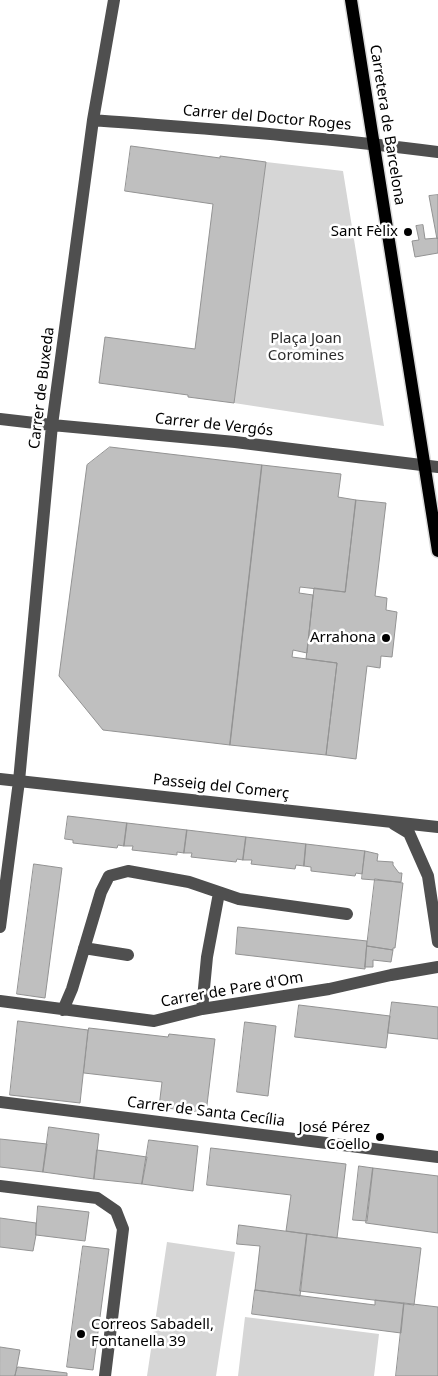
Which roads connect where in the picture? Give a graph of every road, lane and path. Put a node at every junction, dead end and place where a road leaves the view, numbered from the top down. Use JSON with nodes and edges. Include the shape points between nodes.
{"nodes":[{"id":1,"x":114,"y":0,"type":"edge"},
{"id":2,"x":351,"y":0,"type":"edge"},
{"id":3,"x":93,"y":120,"type":"junction"},
{"id":4,"x":374,"y":144,"type":"junction"},
{"id":5,"x":438,"y":152,"type":"edge"},
{"id":6,"x":0,"y":419,"type":"edge"},
{"id":7,"x":52,"y":426,"type":"junction"},
{"id":8,"x":425,"y":466,"type":"junction"},
{"id":9,"x":438,"y":467,"type":"edge"},
{"id":10,"x":438,"y":551,"type":"edge"},
{"id":11,"x":0,"y":779,"type":"edge"},
{"id":12,"x":19,"y":781,"type":"junction"},
{"id":13,"x":390,"y":821,"type":"junction"},
{"id":14,"x":438,"y":827,"type":"edge"},
{"id":15,"x":219,"y":893,"type":"junction"},
{"id":16,"x":347,"y":914,"type":"dead end"},
{"id":17,"x":0,"y":927,"type":"edge"},
{"id":18,"x":438,"y":942,"type":"edge"},
{"id":19,"x":84,"y":948,"type":"junction"},
{"id":20,"x":128,"y":955,"type":"dead end"},
{"id":21,"x":438,"y":967,"type":"edge"},
{"id":22,"x":0,"y":1001,"type":"edge"},
{"id":23,"x":202,"y":1009,"type":"junction"},
{"id":24,"x":63,"y":1010,"type":"junction"},
{"id":25,"x":0,"y":1102,"type":"edge"},
{"id":26,"x":438,"y":1157,"type":"edge"},
{"id":27,"x":0,"y":1186,"type":"edge"},
{"id":28,"x":104,"y":1376,"type":"edge"}],
"edges":[{"from":1,"to":3,"type":"street","name":"Carrer de Buxeda"},
{"from":2,"to":4,"type":"main road","name":"Carretera de Barcelona"},
{"from":3,"to":4,"type":"street","name":"Carrer del Doctor Roges"},
{"from":3,"to":7,"type":"street","name":"Carrer de Buxeda"},
{"from":4,"to":5,"type":"street","name":"Carrer del Doctor Roges"},
{"from":4,"to":8,"type":"main road","name":"Carretera de Barcelona"},
{"from":6,"to":7,"type":"street","name":"Carrer de Vergós"},
{"from":7,"to":8,"type":"street","name":"Carrer de Vergós","via":[[235,442]]},
{"from":7,"to":12,"type":"street","name":"Carrer de Buxeda"},
{"from":8,"to":9,"type":"street","name":"Carrer de Vergós"},
{"from":8,"to":10,"type":"main road","name":"Carretera de Barcelona"},
{"from":11,"to":12,"type":"street","name":"Passeig del Comerç"},
{"from":12,"to":13,"type":"street","name":"Passeig del Comerç"},
{"from":12,"to":17,"type":"street","name":"Carrer de Buxeda"},
{"from":13,"to":14,"type":"street","name":"Passeig del Comerç"},
{"from":13,"to":18,"type":"street","via":[[410,833],[428,876]]},
{"from":15,"to":16,"type":"street","via":[[239,899]]},
{"from":15,"to":19,"type":"street","via":[[189,882],[128,871],[109,876]]},
{"from":15,"to":23,"type":"street","via":[[207,957]]},
{"from":19,"to":20,"type":"street"},
{"from":19,"to":24,"type":"street"},
{"from":21,"to":23,"type":"street","name":"Carrer de Pare d'Om","via":[[330,989]]},
{"from":22,"to":24,"type":"street","name":"Carrer de Pare d'Om"},
{"from":23,"to":24,"type":"street","name":"Carrer de Pare d'Om","via":[[154,1021]]},
{"from":25,"to":26,"type":"street","name":"Carrer de Santa Cecília"},
{"from":27,"to":28,"type":"street","via":[[97,1198],[116,1212],[123,1229]]}]}
